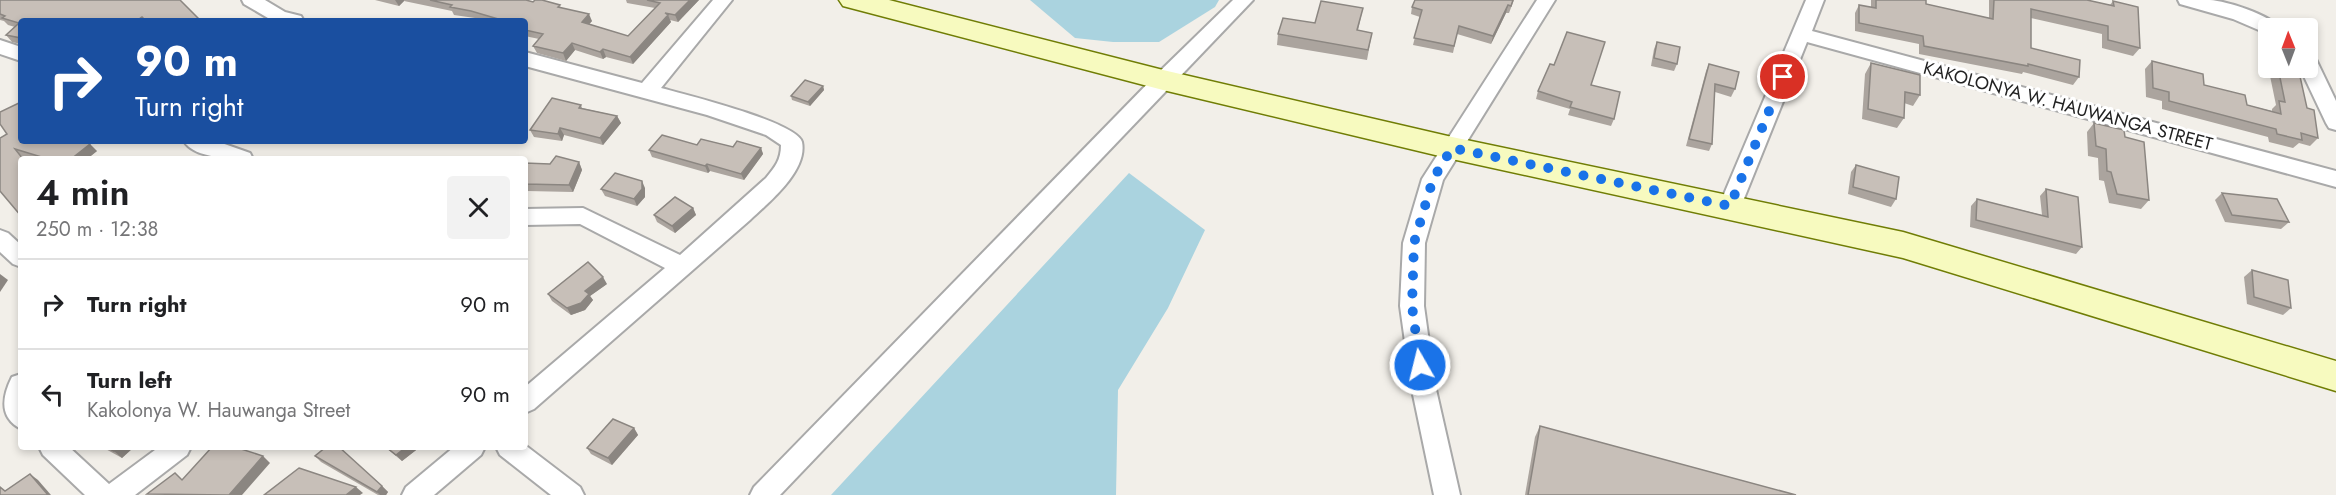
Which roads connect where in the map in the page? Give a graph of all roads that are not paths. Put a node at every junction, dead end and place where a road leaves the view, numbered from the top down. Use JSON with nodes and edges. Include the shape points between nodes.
{"nodes":[{"id":1,"x":251,"y":0,"type":"edge"},
{"id":2,"x":723,"y":0,"type":"edge"},
{"id":3,"x":853,"y":0,"type":"edge"},
{"id":4,"x":1244,"y":0,"type":"edge"},
{"id":5,"x":1546,"y":0,"type":"edge"},
{"id":6,"x":1815,"y":0,"type":"edge"},
{"id":7,"x":2187,"y":0,"type":"edge"},
{"id":8,"x":284,"y":18,"type":"edge"},
{"id":9,"x":2258,"y":22,"type":"edge"},
{"id":10,"x":1800,"y":34,"type":"junction"},
{"id":11,"x":0,"y":47,"type":"edge"},
{"id":12,"x":18,"y":53,"type":"edge"},
{"id":13,"x":528,"y":60,"type":"edge"},
{"id":14,"x":2315,"y":78,"type":"edge"},
{"id":15,"x":1163,"y":80,"type":"junction"},
{"id":16,"x":646,"y":92,"type":"junction"},
{"id":17,"x":2336,"y":123,"type":"edge"},
{"id":18,"x":202,"y":144,"type":"edge"},
{"id":19,"x":1452,"y":148,"type":"junction"},
{"id":20,"x":234,"y":156,"type":"edge"},
{"id":21,"x":2336,"y":179,"type":"edge"},
{"id":22,"x":1730,"y":206,"type":"junction"},
{"id":23,"x":528,"y":217,"type":"edge"},
{"id":24,"x":0,"y":239,"type":"edge"},
{"id":25,"x":18,"y":255,"type":"edge"},
{"id":26,"x":681,"y":266,"type":"junction"},
{"id":27,"x":2336,"y":376,"type":"edge"},
{"id":28,"x":18,"y":391,"type":"edge"},
{"id":29,"x":528,"y":399,"type":"edge"},
{"id":30,"x":18,"y":415,"type":"edge"},
{"id":31,"x":55,"y":450,"type":"edge"},
{"id":32,"x":174,"y":450,"type":"edge"},
{"id":33,"x":468,"y":450,"type":"edge"},
{"id":34,"x":513,"y":450,"type":"edge"},
{"id":35,"x":103,"y":495,"type":"edge"},
{"id":36,"x":116,"y":495,"type":"edge"},
{"id":37,"x":415,"y":495,"type":"edge"},
{"id":38,"x":571,"y":495,"type":"edge"},
{"id":39,"x":763,"y":495,"type":"edge"},
{"id":40,"x":1448,"y":495,"type":"edge"}],
"edges":[{"from":1,"to":8,"type":"street"},
{"from":2,"to":16,"type":"street"},
{"from":3,"to":15,"type":"street"},
{"from":4,"to":15,"type":"street"},
{"from":5,"to":19,"type":"street"},
{"from":6,"to":10,"type":"street"},
{"from":7,"to":9,"type":"street","via":[[2226,9]]},
{"from":10,"to":21,"type":"street","name":"KAKOLONYA W. HAUWANGA STREET"},
{"from":10,"to":22,"type":"street"},
{"from":11,"to":12,"type":"street"},
{"from":13,"to":16,"type":"street"},
{"from":14,"to":17,"type":"street"},
{"from":15,"to":19,"type":"street"},
{"from":15,"to":39,"type":"street"},
{"from":16,"to":26,"type":"street","via":[[723,113],[773,130],[791,141],[791,159],[783,174]]},
{"from":18,"to":20,"type":"street"},
{"from":19,"to":22,"type":"street"},
{"from":19,"to":40,"type":"street","via":[[1433,179],[1414,243],[1412,306],[1423,385]]},
{"from":22,"to":27,"type":"street","via":[[1903,245]]},
{"from":23,"to":26,"type":"street","via":[[583,216]]},
{"from":24,"to":25,"type":"street"},
{"from":26,"to":29,"type":"street"},
{"from":28,"to":30,"type":"street","via":[[10,408]]},
{"from":31,"to":35,"type":"street"},
{"from":32,"to":36,"type":"street"},
{"from":33,"to":37,"type":"street"},
{"from":34,"to":38,"type":"street"}]}
